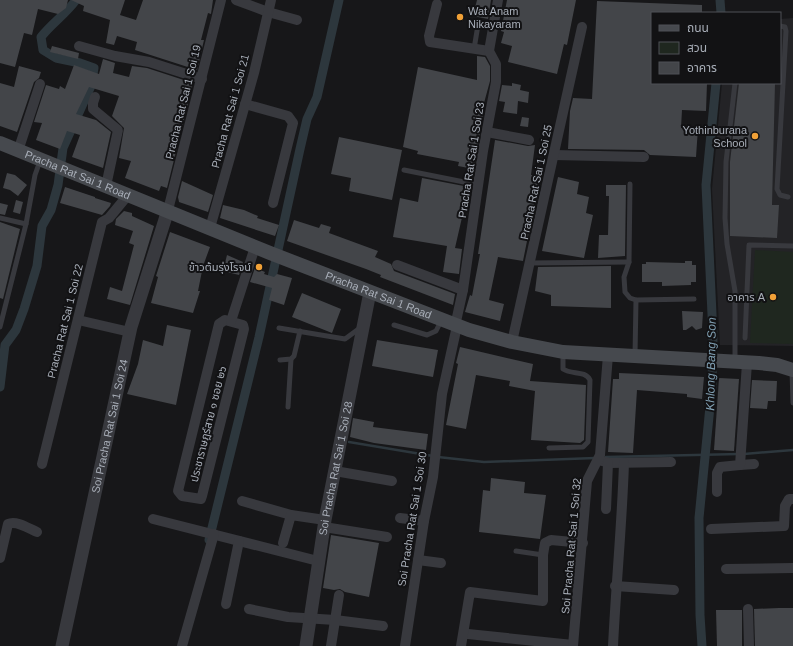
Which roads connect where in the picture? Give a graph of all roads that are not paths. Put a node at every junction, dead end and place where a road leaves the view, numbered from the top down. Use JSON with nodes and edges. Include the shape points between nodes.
{"nodes":[{"id":1,"x":221,"y":0,"type":"edge"},
{"id":2,"x":236,"y":0,"type":"edge"},
{"id":3,"x":271,"y":0,"type":"edge"},
{"id":4,"x":498,"y":0,"type":"edge"},
{"id":5,"x":437,"y":4,"type":"dead end"},
{"id":6,"x":268,"y":12,"type":"junction"},
{"id":7,"x":297,"y":20,"type":"dead end"},
{"id":8,"x":478,"y":25,"type":"dead end"},
{"id":9,"x":781,"y":26,"type":"edge"},
{"id":10,"x":582,"y":27,"type":"dead end"},
{"id":11,"x":79,"y":46,"type":"dead end"},
{"id":12,"x":474,"y":49,"type":"junction"},
{"id":13,"x":489,"y":51,"type":"junction"},
{"id":14,"x":202,"y":79,"type":"junction"},
{"id":15,"x":40,"y":84,"type":"dead end"},
{"id":16,"x":734,"y":84,"type":"edge"},
{"id":17,"x":95,"y":97,"type":"dead end"},
{"id":18,"x":245,"y":104,"type":"junction"},
{"id":19,"x":487,"y":132,"type":"junction"},
{"id":20,"x":529,"y":140,"type":"dead end"},
{"id":21,"x":0,"y":143,"type":"edge"},
{"id":22,"x":18,"y":151,"type":"junction"},
{"id":23,"x":554,"y":155,"type":"junction"},
{"id":24,"x":644,"y":157,"type":"dead end"},
{"id":25,"x":40,"y":159,"type":"junction"},
{"id":26,"x":404,"y":170,"type":"dead end"},
{"id":27,"x":630,"y":184,"type":"dead end"},
{"id":28,"x":479,"y":185,"type":"junction"},
{"id":29,"x":106,"y":186,"type":"junction"},
{"id":30,"x":128,"y":195,"type":"junction"},
{"id":31,"x":788,"y":197,"type":"dead end"},
{"id":32,"x":273,"y":203,"type":"dead end"},
{"id":33,"x":168,"y":210,"type":"junction"},
{"id":34,"x":0,"y":218,"type":"edge"},
{"id":35,"x":26,"y":224,"type":"junction"},
{"id":36,"x":210,"y":228,"type":"junction"},
{"id":37,"x":255,"y":246,"type":"junction"},
{"id":38,"x":793,"y":246,"type":"edge"},
{"id":39,"x":629,"y":262,"type":"junction"},
{"id":40,"x":530,"y":263,"type":"junction"},
{"id":41,"x":397,"y":265,"type":"dead end"},
{"id":42,"x":463,"y":290,"type":"junction"},
{"id":43,"x":370,"y":292,"type":"junction"},
{"id":44,"x":694,"y":299,"type":"dead end"},
{"id":45,"x":636,"y":300,"type":"junction"},
{"id":46,"x":78,"y":320,"type":"junction"},
{"id":47,"x":442,"y":320,"type":"junction"},
{"id":48,"x":231,"y":321,"type":"junction"},
{"id":49,"x":394,"y":325,"type":"dead end"},
{"id":50,"x":363,"y":326,"type":"junction"},
{"id":51,"x":456,"y":326,"type":"junction"},
{"id":52,"x":0,"y":327,"type":"edge"},
{"id":53,"x":279,"y":328,"type":"dead end"},
{"id":54,"x":300,"y":331,"type":"junction"},
{"id":55,"x":130,"y":332,"type":"junction"},
{"id":56,"x":744,"y":338,"type":"dead end"},
{"id":57,"x":512,"y":342,"type":"junction"},
{"id":58,"x":563,"y":352,"type":"junction"},
{"id":59,"x":608,"y":355,"type":"junction"},
{"id":60,"x":635,"y":357,"type":"junction"},
{"id":61,"x":280,"y":360,"type":"dead end"},
{"id":62,"x":291,"y":360,"type":"junction"},
{"id":63,"x":741,"y":362,"type":"junction"},
{"id":64,"x":793,"y":367,"type":"edge"},
{"id":65,"x":793,"y":403,"type":"edge"},
{"id":66,"x":288,"y":408,"type":"dead end"},
{"id":67,"x":549,"y":448,"type":"dead end"},
{"id":68,"x":740,"y":458,"type":"junction"},
{"id":69,"x":601,"y":459,"type":"junction"},
{"id":70,"x":671,"y":462,"type":"dead end"},
{"id":71,"x":624,"y":463,"type":"junction"},
{"id":72,"x":42,"y":464,"type":"dead end"},
{"id":73,"x":754,"y":464,"type":"dead end"},
{"id":74,"x":335,"y":471,"type":"junction"},
{"id":75,"x":392,"y":481,"type":"dead end"},
{"id":76,"x":717,"y":492,"type":"dead end"},
{"id":77,"x":793,"y":499,"type":"edge"},
{"id":78,"x":242,"y":501,"type":"dead end"},
{"id":79,"x":606,"y":510,"type":"dead end"},
{"id":80,"x":291,"y":515,"type":"junction"},
{"id":81,"x":400,"y":518,"type":"dead end"},
{"id":82,"x":152,"y":519,"type":"dead end"},
{"id":83,"x":424,"y":521,"type":"junction"},
{"id":84,"x":325,"y":523,"type":"junction"},
{"id":85,"x":711,"y":529,"type":"dead end"},
{"id":86,"x":37,"y":532,"type":"dead end"},
{"id":87,"x":210,"y":533,"type":"junction"},
{"id":88,"x":387,"y":537,"type":"dead end"},
{"id":89,"x":239,"y":541,"type":"junction"},
{"id":90,"x":283,"y":543,"type":"dead end"},
{"id":91,"x":583,"y":543,"type":"junction"},
{"id":92,"x":516,"y":551,"type":"dead end"},
{"id":93,"x":543,"y":555,"type":"junction"},
{"id":94,"x":0,"y":558,"type":"edge"},
{"id":95,"x":418,"y":560,"type":"junction"},
{"id":96,"x":318,"y":561,"type":"junction"},
{"id":97,"x":441,"y":563,"type":"dead end"},
{"id":98,"x":793,"y":568,"type":"edge"},
{"id":99,"x":726,"y":569,"type":"dead end"},
{"id":100,"x":615,"y":586,"type":"junction"},
{"id":101,"x":674,"y":590,"type":"dead end"},
{"id":102,"x":339,"y":595,"type":"dead end"},
{"id":103,"x":226,"y":604,"type":"dead end"},
{"id":104,"x":249,"y":609,"type":"dead end"},
{"id":105,"x":748,"y":609,"type":"dead end"},
{"id":106,"x":310,"y":618,"type":"junction"},
{"id":107,"x":334,"y":620,"type":"junction"},
{"id":108,"x":383,"y":626,"type":"dead end"},
{"id":109,"x":468,"y":634,"type":"dead end"},
{"id":110,"x":62,"y":646,"type":"edge"},
{"id":111,"x":182,"y":646,"type":"edge"},
{"id":112,"x":306,"y":646,"type":"edge"},
{"id":113,"x":331,"y":646,"type":"edge"},
{"id":114,"x":405,"y":646,"type":"edge"},
{"id":115,"x":461,"y":646,"type":"edge"},
{"id":116,"x":573,"y":646,"type":"edge"},
{"id":117,"x":615,"y":646,"type":"edge"},
{"id":118,"x":749,"y":646,"type":"edge"}],
"edges":[{"from":1,"to":14,"type":"street","name":"Pracha Rat Sai 1 Soi 19"},
{"from":2,"to":6,"type":"street"},
{"from":3,"to":6,"type":"street","name":"Pracha Rat Sai 1 Soi 21"},
{"from":4,"to":13,"type":"street"},
{"from":5,"to":12,"type":"street","via":[[429,36],[430,42]]},
{"from":6,"to":7,"type":"street"},
{"from":6,"to":18,"type":"street","name":"Pracha Rat Sai 1 Soi 21"},
{"from":8,"to":12,"type":"lane"},
{"from":9,"to":31,"type":"lane","via":[[785,27],[786,31],[777,189],[780,195]]},
{"from":10,"to":23,"type":"street","name":"Pracha Rat Sai 1 Soi 25"},
{"from":11,"to":14,"type":"street","via":[[149,62]]},
{"from":12,"to":13,"type":"street"},
{"from":13,"to":19,"type":"street","name":"Pracha Rat Sai 1 Soi 23","via":[[496,64],[496,82]]},
{"from":14,"to":33,"type":"street","name":"Pracha Rat Sai 1 Soi 19"},
{"from":15,"to":22,"type":"street"},
{"from":16,"to":63,"type":"lane","via":[[726,162],[725,218]]},
{"from":17,"to":29,"type":"street","via":[[93,109],[118,130]]},
{"from":18,"to":32,"type":"street","via":[[288,116],[293,123]]},
{"from":18,"to":36,"type":"street","name":"Pracha Rat Sai 1 Soi 21"},
{"from":19,"to":20,"type":"street"},
{"from":19,"to":28,"type":"street","name":"Pracha Rat Sai 1 Soi 23"},
{"from":21,"to":22,"type":"main road","name":"Pracha Rat Sai 1 Road"},
{"from":22,"to":25,"type":"main road","name":"Pracha Rat Sai 1 Road"},
{"from":23,"to":24,"type":"street"},
{"from":23,"to":40,"type":"street","name":"Pracha Rat Sai 1 Soi 25"},
{"from":25,"to":29,"type":"main road","name":"Pracha Rat Sai 1 Road"},
{"from":25,"to":35,"type":"lane"},
{"from":26,"to":28,"type":"lane"},
{"from":27,"to":39,"type":"lane"},
{"from":28,"to":42,"type":"street","name":"Pracha Rat Sai 1 Soi 23"},
{"from":29,"to":30,"type":"main road","name":"Pracha Rat Sai 1 Road"},
{"from":30,"to":33,"type":"main road","name":"Pracha Rat Sai 1 Road"},
{"from":30,"to":46,"type":"street","name":"Pracha Rat Sai 1 Soi 22","via":[[109,218],[102,222]]},
{"from":33,"to":36,"type":"main road","name":"Pracha Rat Sai 1 Road"},
{"from":33,"to":55,"type":"street","name":"Soi Pracha Rat Sai 1 Soi 24"},
{"from":34,"to":35,"type":"lane"},
{"from":35,"to":52,"type":"lane"},
{"from":36,"to":37,"type":"main road","name":"Pracha Rat Sai 1 Road"},
{"from":37,"to":43,"type":"main road","name":"Pracha Rat Sai 1 Road"},
{"from":37,"to":48,"type":"street"},
{"from":38,"to":56,"type":"lane","via":[[749,245]]},
{"from":39,"to":40,"type":"lane"},
{"from":39,"to":45,"type":"lane","via":[[624,277],[625,292]]},
{"from":40,"to":57,"type":"street","name":"Pracha Rat Sai 1 Soi 25"},
{"from":41,"to":42,"type":"street"},
{"from":42,"to":51,"type":"street","name":"Pracha Rat Sai 1 Soi 23"},
{"from":43,"to":47,"type":"main road","name":"Pracha Rat Sai 1 Road"},
{"from":43,"to":50,"type":"street","name":"Soi Pracha Rat Sai 1 Soi 28"},
{"from":44,"to":45,"type":"lane"},
{"from":45,"to":60,"type":"lane"},
{"from":46,"to":55,"type":"street"},
{"from":46,"to":72,"type":"street","name":"Pracha Rat Sai 1 Soi 22"},
{"from":47,"to":49,"type":"lane","via":[[436,331],[427,335]]},
{"from":47,"to":51,"type":"main road","name":"Pracha Rat Sai 1 Road"},
{"from":48,"to":48,"type":"street","name":"ประชาราษฎร์สาย ๑ ซอย ๒๖","via":[[224,320],[219,324],[178,491],[182,496],[201,499],[202,496],[244,329],[242,325]]},
{"from":50,"to":54,"type":"lane","via":[[345,339]]},
{"from":50,"to":74,"type":"street","name":"Soi Pracha Rat Sai 1 Soi 28"},
{"from":51,"to":57,"type":"main road","name":"Pracha Rat Sai 1 Road"},
{"from":51,"to":83,"type":"street","name":"Soi Pracha Rat Sai 1 Soi 30","via":[[442,394],[435,463]]},
{"from":53,"to":54,"type":"lane"},
{"from":54,"to":62,"type":"lane"},
{"from":55,"to":110,"type":"street","name":"Soi Pracha Rat Sai 1 Soi 24"},
{"from":57,"to":58,"type":"main road","name":"Pracha Rat Sai 1 Road"},
{"from":58,"to":59,"type":"main road","name":"Pracha Rat Sai 1 Road"},
{"from":58,"to":67,"type":"lane","via":[[563,369],[566,372],[584,374],[590,380],[588,442],[583,447]]},
{"from":59,"to":60,"type":"main road","name":"Pracha Rat Sai 1 Road"},
{"from":59,"to":69,"type":"street","name":"Soi Pracha Rat Sai 1 Soi 32"},
{"from":60,"to":63,"type":"main road","name":"Pracha Rat Sai 1 Road"},
{"from":61,"to":62,"type":"lane"},
{"from":62,"to":66,"type":"lane"},
{"from":63,"to":64,"type":"main road","name":"Pracha Rat Sai 1 Road"},
{"from":63,"to":68,"type":"street"},
{"from":64,"to":65,"type":"lane"},
{"from":68,"to":73,"type":"street"},
{"from":68,"to":76,"type":"street","via":[[720,467]]},
{"from":69,"to":71,"type":"street"},
{"from":69,"to":79,"type":"street"},
{"from":69,"to":91,"type":"street","name":"Soi Pracha Rat Sai 1 Soi 32","via":[[587,481]]},
{"from":70,"to":71,"type":"street"},
{"from":71,"to":100,"type":"street","via":[[621,539]]},
{"from":74,"to":75,"type":"street"},
{"from":74,"to":84,"type":"street","name":"Soi Pracha Rat Sai 1 Soi 28"},
{"from":77,"to":85,"type":"street","via":[[789,499],[785,506],[784,526]]},
{"from":78,"to":80,"type":"street"},
{"from":80,"to":84,"type":"street"},
{"from":80,"to":90,"type":"street"},
{"from":81,"to":83,"type":"street"},
{"from":82,"to":87,"type":"street"},
{"from":83,"to":95,"type":"street","name":"Soi Pracha Rat Sai 1 Soi 30"},
{"from":84,"to":88,"type":"street"},
{"from":84,"to":96,"type":"street","name":"Soi Pracha Rat Sai 1 Soi 28"},
{"from":86,"to":94,"type":"street","via":[[12,522],[8,524]]},
{"from":87,"to":89,"type":"street"},
{"from":87,"to":111,"type":"street"},
{"from":89,"to":96,"type":"street"},
{"from":89,"to":103,"type":"street"},
{"from":91,"to":93,"type":"street","via":[[547,540]]},
{"from":91,"to":116,"type":"street","name":"Soi Pracha Rat Sai 1 Soi 32"},
{"from":92,"to":93,"type":"lane"},
{"from":93,"to":115,"type":"street","via":[[542,601],[470,592]]},
{"from":95,"to":97,"type":"street"},
{"from":95,"to":114,"type":"street","name":"Soi Pracha Rat Sai 1 Soi 30"},
{"from":96,"to":106,"type":"street","name":"Soi Pracha Rat Sai 1 Soi 28"},
{"from":98,"to":99,"type":"street"},
{"from":100,"to":101,"type":"street"},
{"from":100,"to":117,"type":"street"},
{"from":102,"to":107,"type":"street"},
{"from":104,"to":106,"type":"street","via":[[288,618]]},
{"from":105,"to":118,"type":"street"},
{"from":106,"to":107,"type":"street"},
{"from":106,"to":112,"type":"street","name":"Soi Pracha Rat Sai 1 Soi 28"},
{"from":107,"to":108,"type":"street"},
{"from":107,"to":113,"type":"street"},
{"from":109,"to":116,"type":"street"}]}
